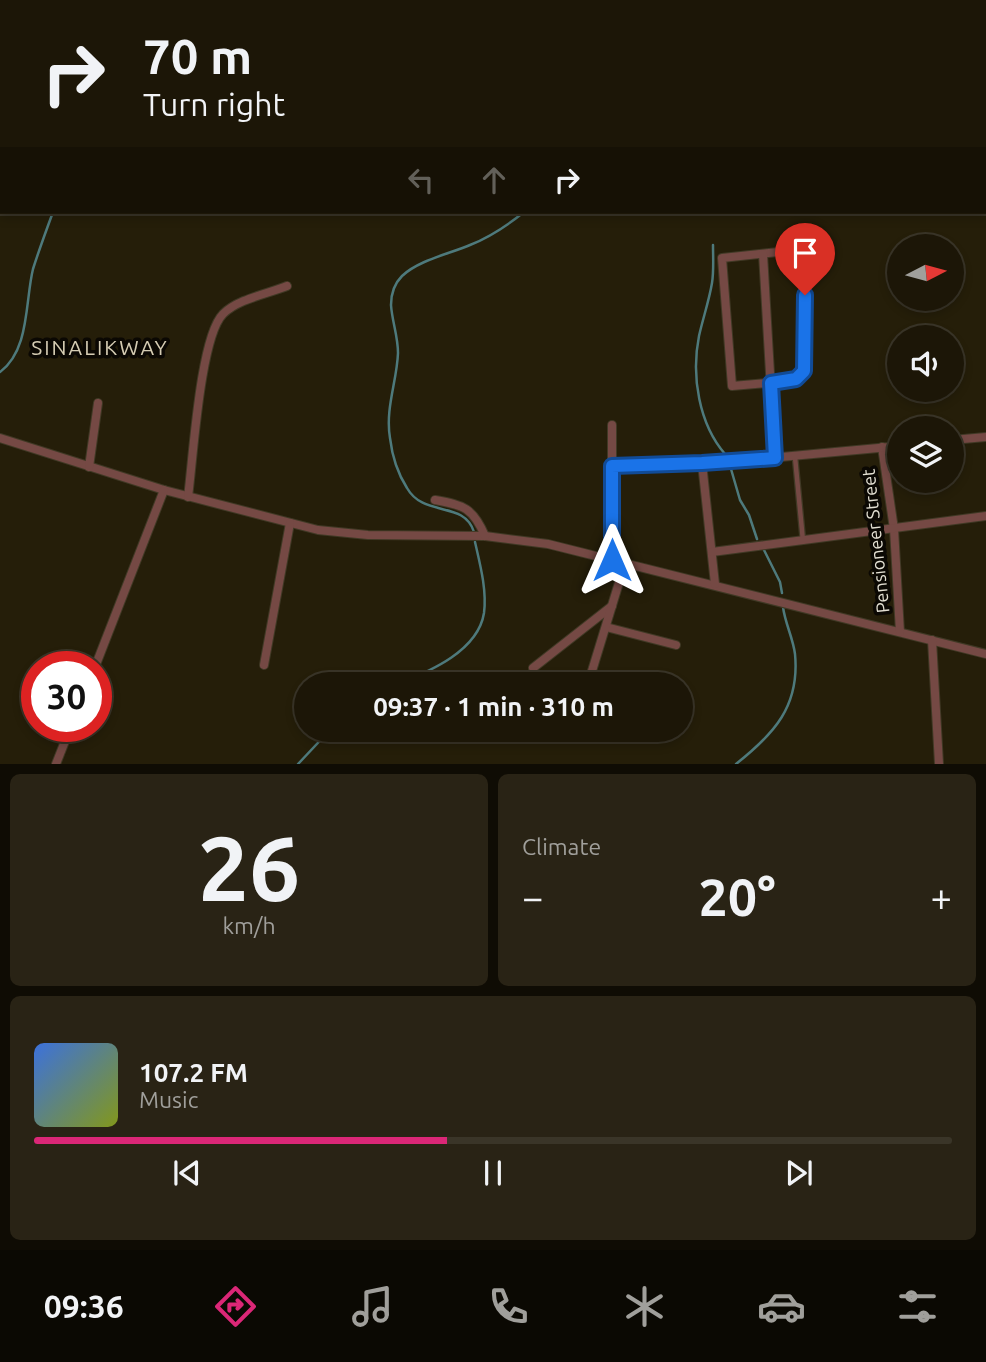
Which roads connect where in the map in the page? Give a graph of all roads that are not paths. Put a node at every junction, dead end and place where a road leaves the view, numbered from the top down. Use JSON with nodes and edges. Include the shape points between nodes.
{"nodes":[{"id":1,"x":763,"y":254,"type":"junction"},
{"id":2,"x":287,"y":286,"type":"dead end"},
{"id":3,"x":771,"y":383,"type":"junction"},
{"id":4,"x":98,"y":403,"type":"dead end"},
{"id":5,"x":612,"y":425,"type":"dead end"},
{"id":6,"x":986,"y":437,"type":"edge"},
{"id":7,"x":0,"y":438,"type":"edge"},
{"id":8,"x":964,"y":439,"type":"edge"},
{"id":9,"x":883,"y":447,"type":"junction"},
{"id":10,"x":887,"y":447,"type":"edge"},
{"id":11,"x":795,"y":456,"type":"junction"},
{"id":12,"x":775,"y":458,"type":"junction"},
{"id":13,"x":702,"y":463,"type":"junction"},
{"id":14,"x":612,"y":466,"type":"junction"},
{"id":15,"x":89,"y":467,"type":"junction"},
{"id":16,"x":164,"y":490,"type":"junction"},
{"id":17,"x":188,"y":497,"type":"junction"},
{"id":18,"x":435,"y":500,"type":"dead end"},
{"id":19,"x":986,"y":516,"type":"edge"},
{"id":20,"x":290,"y":523,"type":"junction"},
{"id":21,"x":894,"y":529,"type":"junction"},
{"id":22,"x":485,"y":536,"type":"junction"},
{"id":23,"x":803,"y":541,"type":"junction"},
{"id":24,"x":712,"y":552,"type":"junction"},
{"id":25,"x":612,"y":560,"type":"junction"},
{"id":26,"x":625,"y":563,"type":"junction"},
{"id":27,"x":715,"y":584,"type":"junction"},
{"id":28,"x":612,"y":606,"type":"junction"},
{"id":29,"x":606,"y":627,"type":"junction"},
{"id":30,"x":900,"y":632,"type":"junction"},
{"id":31,"x":932,"y":640,"type":"junction"},
{"id":32,"x":676,"y":645,"type":"dead end"},
{"id":33,"x":101,"y":651,"type":"edge"},
{"id":34,"x":986,"y":654,"type":"edge"},
{"id":35,"x":264,"y":665,"type":"dead end"},
{"id":36,"x":533,"y":668,"type":"dead end"},
{"id":37,"x":592,"y":672,"type":"edge"},
{"id":38,"x":65,"y":742,"type":"edge"},
{"id":39,"x":56,"y":764,"type":"edge"},
{"id":40,"x":939,"y":764,"type":"edge"}],
"edges":[{"from":1,"to":3,"type":"street"},
{"from":1,"to":3,"type":"street","via":[[805,249],[804,371],[796,379]]},
{"from":1,"to":3,"type":"street","via":[[722,258],[732,386]]},
{"from":2,"to":17,"type":"street","via":[[233,307],[215,324],[205,360]]},
{"from":3,"to":12,"type":"street"},
{"from":4,"to":15,"type":"street"},
{"from":5,"to":14,"type":"street"},
{"from":6,"to":8,"type":"street"},
{"from":7,"to":15,"type":"street"},
{"from":9,"to":10,"type":"street"},
{"from":9,"to":11,"type":"street"},
{"from":9,"to":21,"type":"street","name":"Pensioneer Street"},
{"from":11,"to":12,"type":"street"},
{"from":11,"to":23,"type":"lane"},
{"from":12,"to":13,"type":"street"},
{"from":13,"to":14,"type":"street"},
{"from":13,"to":24,"type":"street"},
{"from":14,"to":25,"type":"street"},
{"from":15,"to":16,"type":"street"},
{"from":16,"to":17,"type":"street"},
{"from":16,"to":33,"type":"street"},
{"from":17,"to":20,"type":"street"},
{"from":18,"to":22,"type":"street","via":[[467,508]]},
{"from":19,"to":21,"type":"street"},
{"from":20,"to":22,"type":"street","via":[[345,534]]},
{"from":20,"to":35,"type":"street"},
{"from":21,"to":23,"type":"street"},
{"from":21,"to":30,"type":"street","name":"Pensioneer Street"},
{"from":22,"to":25,"type":"street","via":[[548,544]]},
{"from":23,"to":24,"type":"street"},
{"from":24,"to":27,"type":"street"},
{"from":25,"to":26,"type":"street"},
{"from":26,"to":27,"type":"street"},
{"from":26,"to":28,"type":"street"},
{"from":27,"to":30,"type":"street"},
{"from":28,"to":29,"type":"street"},
{"from":28,"to":36,"type":"street"},
{"from":29,"to":32,"type":"street"},
{"from":29,"to":37,"type":"street"},
{"from":30,"to":31,"type":"street"},
{"from":31,"to":34,"type":"street"},
{"from":31,"to":40,"type":"street"},
{"from":38,"to":39,"type":"street"}]}
